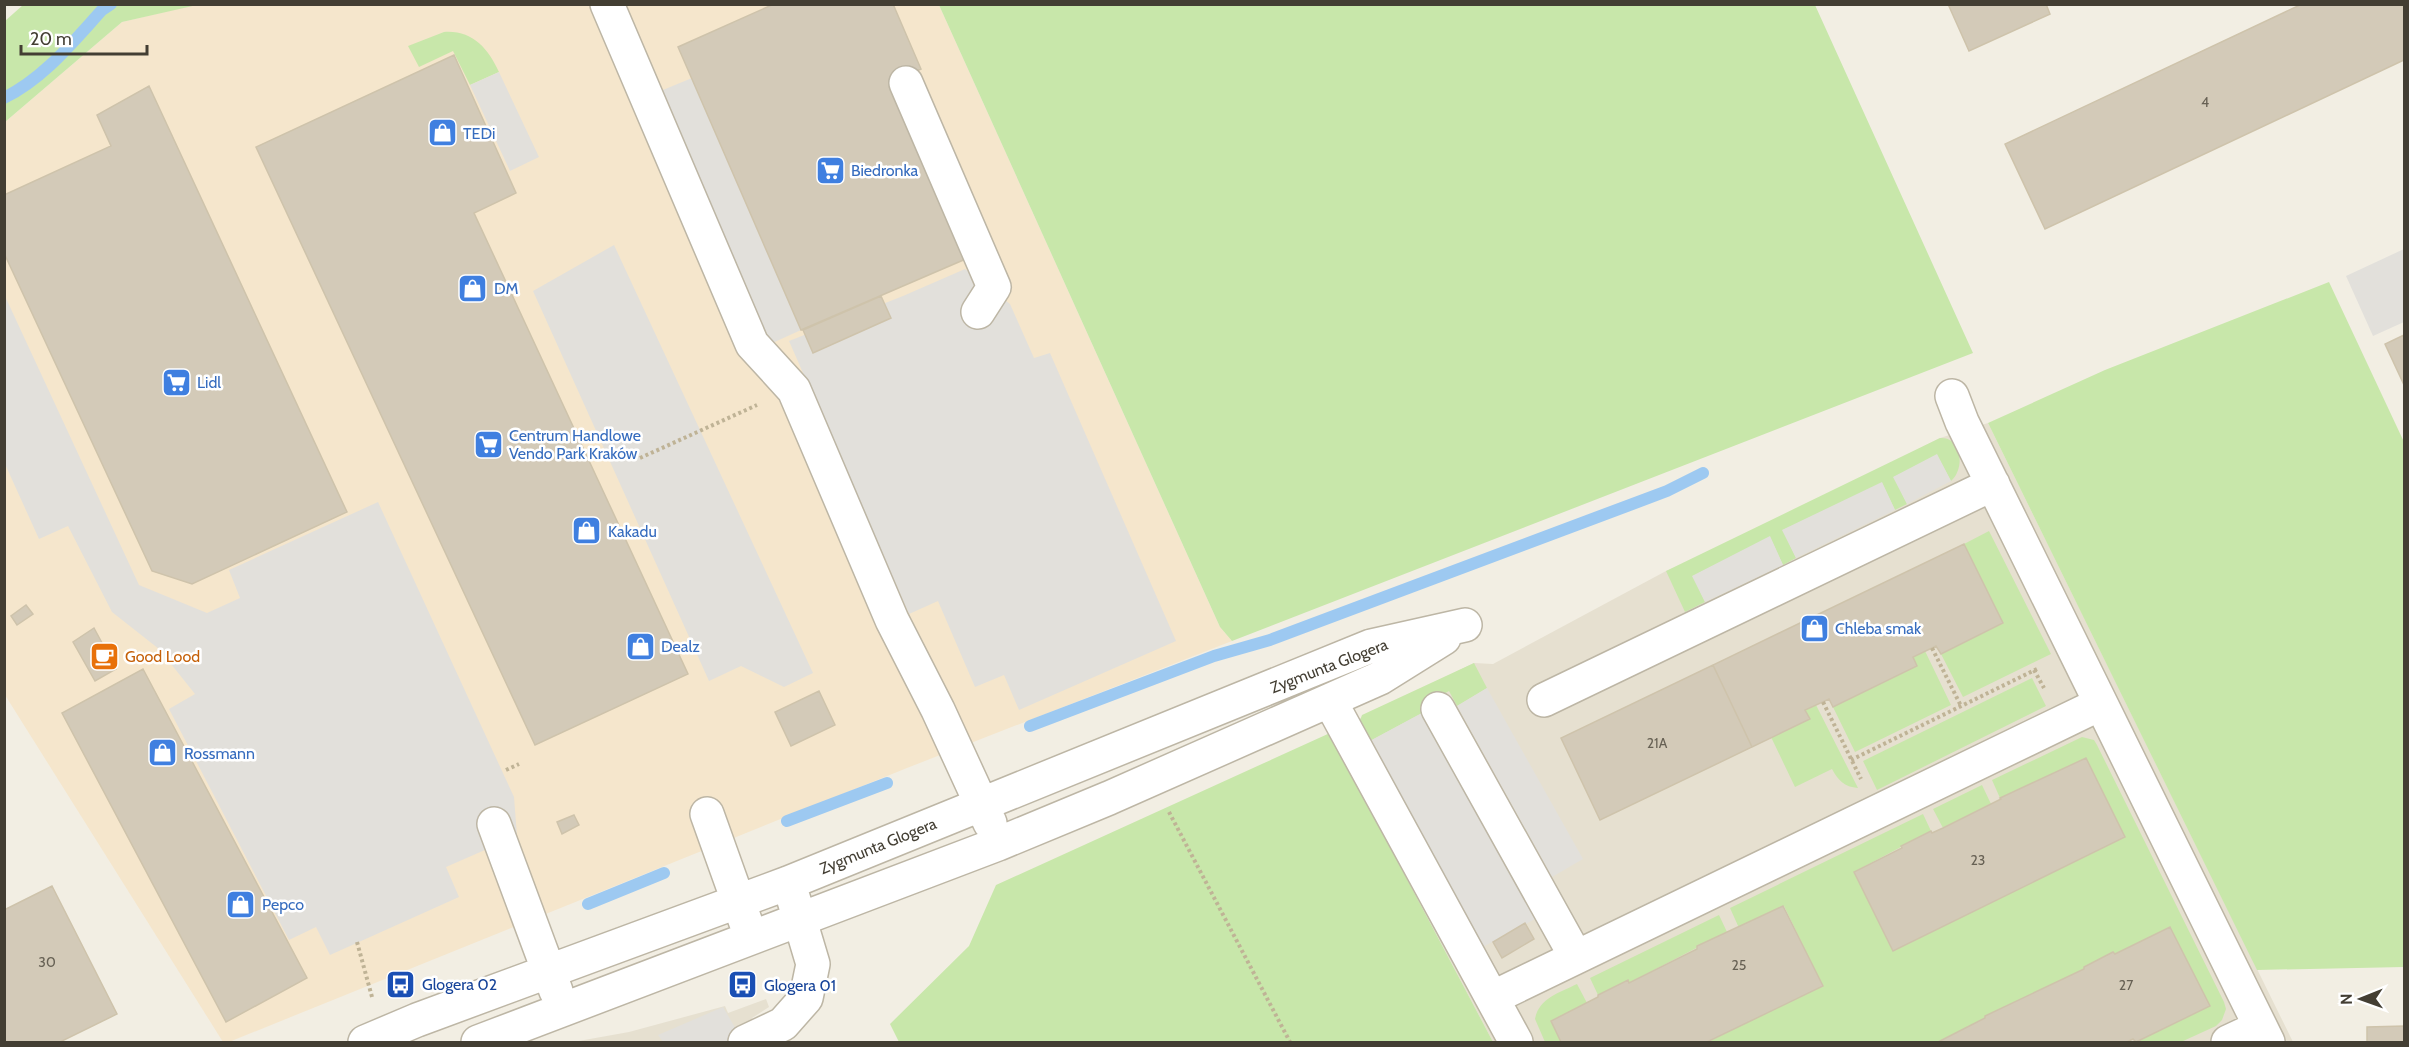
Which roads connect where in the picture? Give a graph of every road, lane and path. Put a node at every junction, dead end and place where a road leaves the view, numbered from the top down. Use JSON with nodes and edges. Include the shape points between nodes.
{"nodes":[{"id":1,"x":607,"y":4,"type":"edge"},
{"id":2,"x":906,"y":82,"type":"dead end"},
{"id":3,"x":978,"y":312,"type":"dead end"},
{"id":4,"x":1952,"y":396,"type":"dead end"},
{"id":5,"x":767,"y":400,"type":"dead end"},
{"id":6,"x":640,"y":458,"type":"dead end"},
{"id":7,"x":1993,"y":484,"type":"junction"},
{"id":8,"x":1932,"y":648,"type":"dead end"},
{"id":9,"x":2043,"y":666,"type":"dead end"},
{"id":10,"x":1544,"y":700,"type":"dead end"},
{"id":11,"x":1330,"y":701,"type":"junction"},
{"id":12,"x":1822,"y":702,"type":"dead end"},
{"id":13,"x":2100,"y":704,"type":"junction"},
{"id":14,"x":1961,"y":706,"type":"junction"},
{"id":15,"x":1438,"y":709,"type":"dead end"},
{"id":16,"x":1851,"y":760,"type":"junction"},
{"id":17,"x":519,"y":764,"type":"dead end"},
{"id":18,"x":506,"y":770,"type":"dead end"},
{"id":19,"x":982,"y":804,"type":"junction"},
{"id":20,"x":1166,"y":806,"type":"dead end"},
{"id":21,"x":1877,"y":812,"type":"junction"},
{"id":22,"x":707,"y":814,"type":"dead end"},
{"id":23,"x":494,"y":824,"type":"dead end"},
{"id":24,"x":998,"y":844,"type":"junction"},
{"id":25,"x":788,"y":883,"type":"junction"},
{"id":26,"x":738,"y":902,"type":"junction"},
{"id":27,"x":800,"y":919,"type":"junction"},
{"id":28,"x":752,"y":938,"type":"junction"},
{"id":29,"x":357,"y":942,"type":"dead end"},
{"id":30,"x":1576,"y":957,"type":"junction"},
{"id":31,"x":549,"y":971,"type":"junction"},
{"id":32,"x":1492,"y":998,"type":"junction"},
{"id":33,"x":373,"y":1000,"type":"dead end"},
{"id":34,"x":563,"y":1009,"type":"junction"},
{"id":35,"x":2264,"y":1035,"type":"edge"},
{"id":36,"x":385,"y":1039,"type":"edge"},
{"id":37,"x":478,"y":1042,"type":"edge"},
{"id":38,"x":745,"y":1042,"type":"edge"},
{"id":39,"x":1290,"y":1042,"type":"edge"},
{"id":40,"x":1516,"y":1042,"type":"edge"},
{"id":41,"x":2228,"y":1042,"type":"edge"}],
"edges":[{"from":1,"to":19,"type":"street","via":[[752,344],[794,390],[892,620]]},
{"from":2,"to":3,"type":"street","via":[[994,286]]},
{"from":4,"to":7,"type":"street"},
{"from":5,"to":6,"type":"path"},
{"from":7,"to":10,"type":"street"},
{"from":7,"to":13,"type":"street"},
{"from":8,"to":14,"type":"path"},
{"from":9,"to":14,"type":"path"},
{"from":11,"to":19,"type":"street","name":"Zygmunta Glogera","via":[[1380,678],[1465,625],[1371,646]]},
{"from":11,"to":24,"type":"street","name":"Zygmunta Glogera"},
{"from":11,"to":32,"type":"street"},
{"from":12,"to":16,"type":"path"},
{"from":13,"to":21,"type":"street"},
{"from":13,"to":35,"type":"street"},
{"from":14,"to":16,"type":"path"},
{"from":15,"to":30,"type":"street"},
{"from":16,"to":21,"type":"path"},
{"from":17,"to":18,"type":"path"},
{"from":19,"to":24,"type":"street"},
{"from":19,"to":25,"type":"street","name":"Zygmunta Glogera"},
{"from":20,"to":39,"type":"path"},
{"from":21,"to":30,"type":"street"},
{"from":22,"to":26,"type":"street"},
{"from":23,"to":31,"type":"street"},
{"from":24,"to":27,"type":"street","name":"Zygmunta Glogera"},
{"from":25,"to":26,"type":"street","name":"Zygmunta Glogera"},
{"from":25,"to":27,"type":"street"},
{"from":26,"to":28,"type":"street"},
{"from":26,"to":31,"type":"street","name":"Zygmunta Glogera"},
{"from":27,"to":28,"type":"street","name":"Zygmunta Glogera"},
{"from":27,"to":38,"type":"street","via":[[813,964],[806,998],[783,1024]]},
{"from":28,"to":34,"type":"street","name":"Zygmunta Glogera"},
{"from":29,"to":33,"type":"path"},
{"from":30,"to":32,"type":"street"},
{"from":31,"to":34,"type":"street"},
{"from":31,"to":36,"type":"street","name":"Zygmunta Glogera"},
{"from":32,"to":40,"type":"street"},
{"from":34,"to":37,"type":"street","name":"Zygmunta Glogera"},
{"from":35,"to":41,"type":"street"}]}
